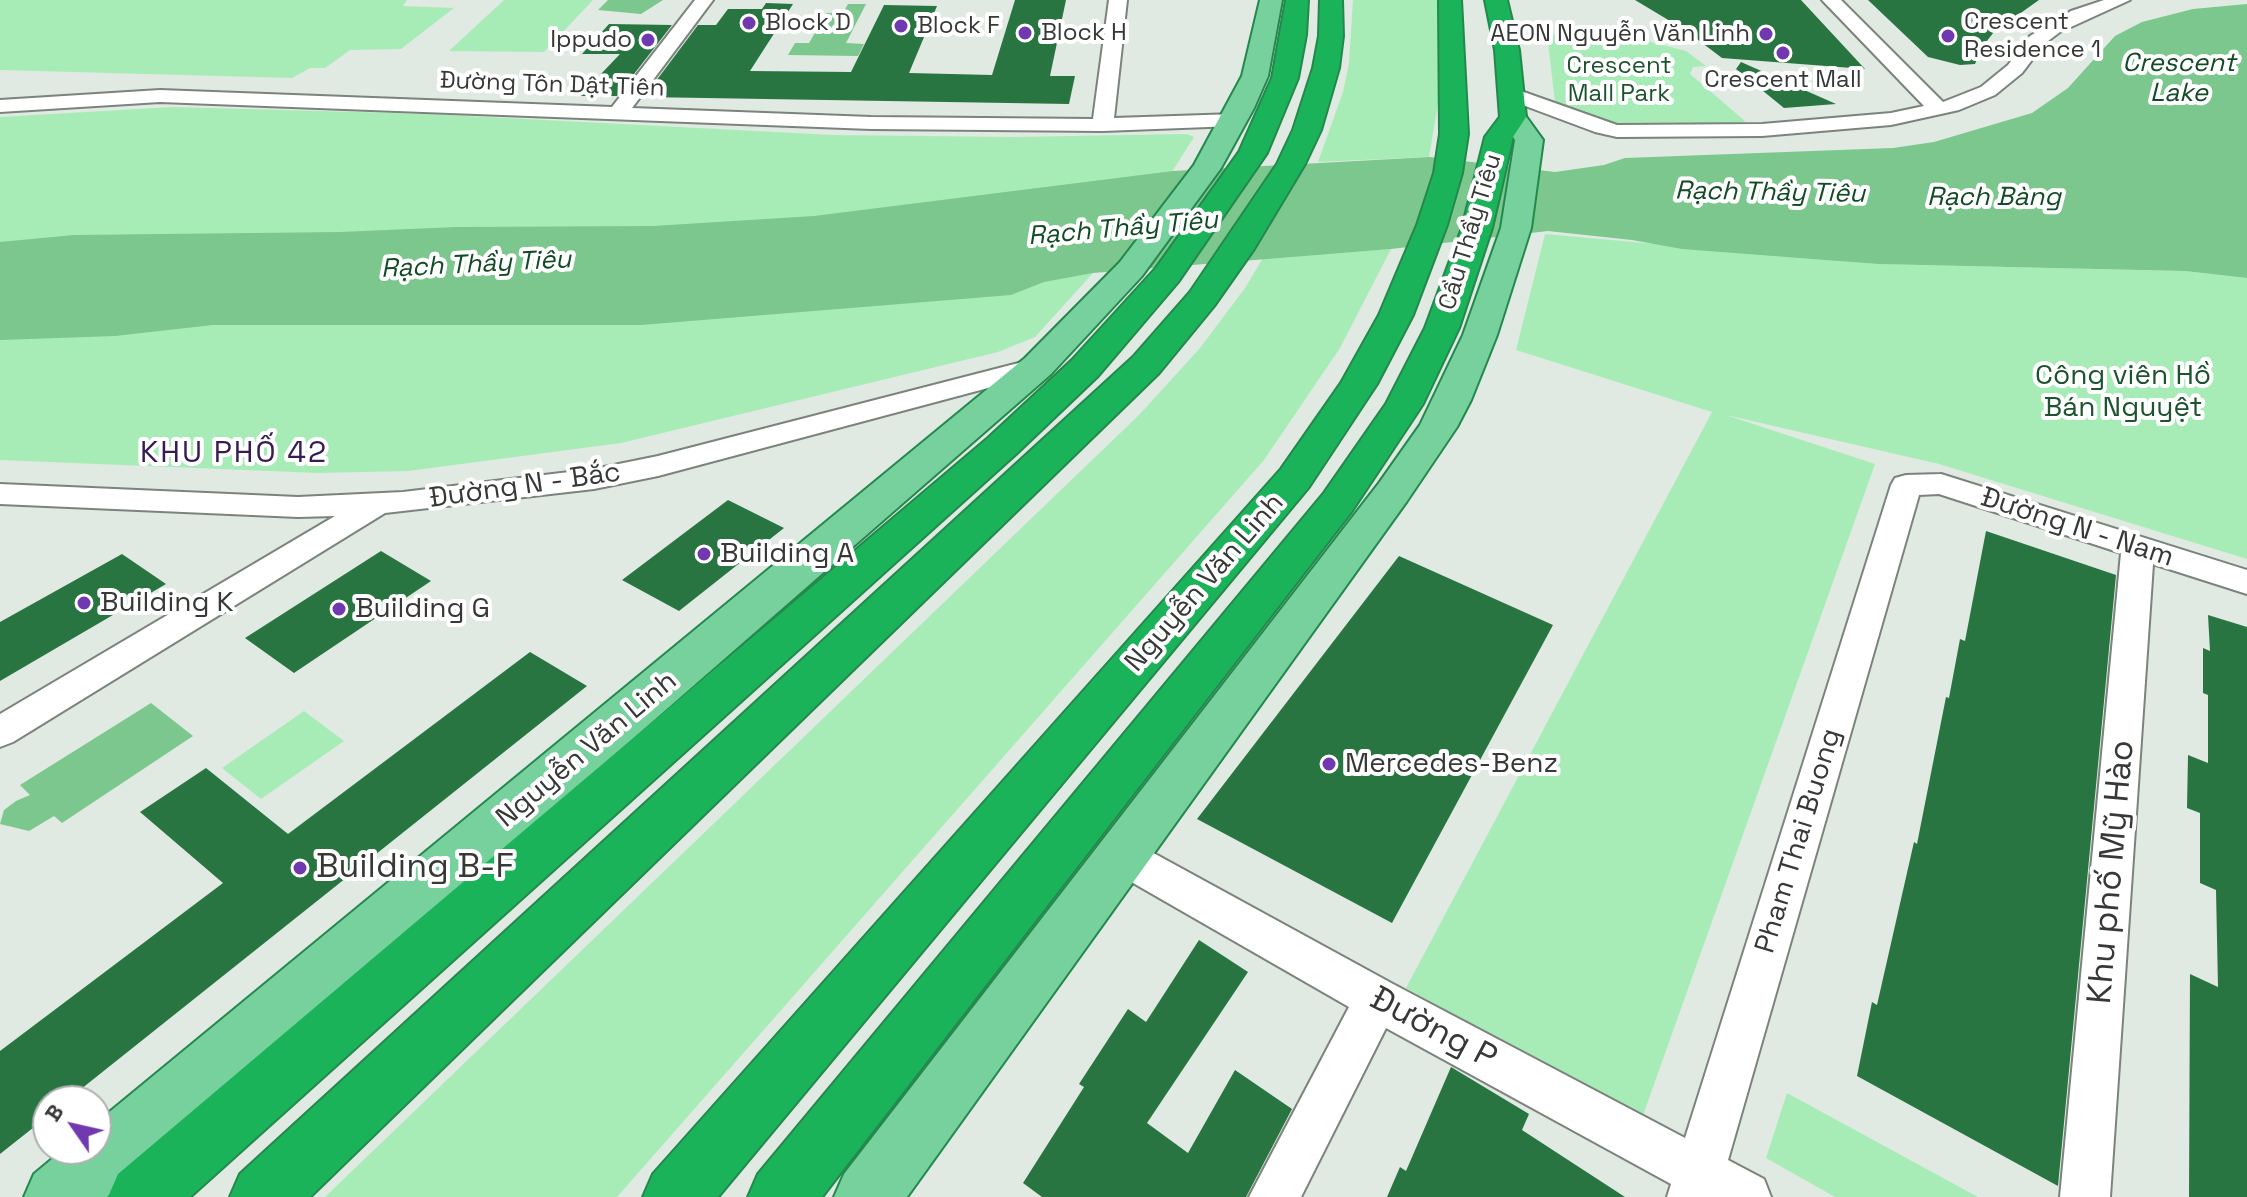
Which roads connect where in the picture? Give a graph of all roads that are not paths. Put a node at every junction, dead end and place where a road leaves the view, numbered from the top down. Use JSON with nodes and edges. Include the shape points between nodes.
{"nodes":[{"id":1,"x":704,"y":0,"type":"edge"},
{"id":2,"x":1118,"y":0,"type":"edge"},
{"id":3,"x":1271,"y":0,"type":"edge"},
{"id":4,"x":1297,"y":0,"type":"edge"},
{"id":5,"x":1331,"y":0,"type":"edge"},
{"id":6,"x":1450,"y":0,"type":"edge"},
{"id":7,"x":1496,"y":0,"type":"edge"},
{"id":8,"x":1831,"y":0,"type":"edge"},
{"id":9,"x":1846,"y":0,"type":"edge"},
{"id":10,"x":2121,"y":0,"type":"edge"},
{"id":11,"x":0,"y":106,"type":"edge"},
{"id":12,"x":1946,"y":108,"type":"junction"},
{"id":13,"x":618,"y":113,"type":"junction"},
{"id":14,"x":1513,"y":122,"type":"junction"},
{"id":15,"x":1234,"y":123,"type":"junction"},
{"id":16,"x":1103,"y":125,"type":"junction"},
{"id":17,"x":1396,"y":315,"type":"joint"},
{"id":18,"x":1094,"y":332,"type":"junction"},
{"id":19,"x":1461,"y":332,"type":"junction"},
{"id":20,"x":1038,"y":366,"type":"junction"},
{"id":21,"x":1906,"y":485,"type":"joint"},
{"id":22,"x":0,"y":494,"type":"edge"},
{"id":23,"x":376,"y":504,"type":"junction"},
{"id":24,"x":2138,"y":547,"type":"junction"},
{"id":25,"x":2247,"y":582,"type":"edge"},
{"id":26,"x":0,"y":732,"type":"edge"},
{"id":27,"x":1075,"y":830,"type":"junction"},
{"id":28,"x":1122,"y":856,"type":"junction"},
{"id":29,"x":1377,"y":999,"type":"junction"},
{"id":30,"x":1695,"y":1185,"type":"edge"},
{"id":31,"x":57,"y":1197,"type":"edge"},
{"id":32,"x":141,"y":1197,"type":"edge"},
{"id":33,"x":263,"y":1197,"type":"edge"},
{"id":34,"x":676,"y":1197,"type":"edge"},
{"id":35,"x":781,"y":1197,"type":"edge"},
{"id":36,"x":867,"y":1197,"type":"edge"},
{"id":37,"x":1274,"y":1197,"type":"edge"},
{"id":38,"x":1746,"y":1197,"type":"edge"},
{"id":39,"x":2085,"y":1197,"type":"edge"}],
"edges":[{"from":1,"to":13,"type":"street"},
{"from":2,"to":16,"type":"street"},
{"from":3,"to":15,"type":"main road","via":[[1255,76]]},
{"from":4,"to":18,"type":"highway","via":[[1285,78],[1266,128],[1240,174],[1182,256]]},
{"from":5,"to":33,"type":"highway","via":[[1329,53],[1307,130],[1264,212],[1167,342],[1047,462]]},
{"from":6,"to":17,"type":"highway","name":"Cầu Thầy Tiêu","via":[[1454,134],[1448,173]]},
{"from":7,"to":14,"type":"highway"},
{"from":8,"to":12,"type":"street"},
{"from":9,"to":12,"type":"street"},
{"from":10,"to":12,"type":"street","via":[[2054,28],[2005,79]]},
{"from":11,"to":13,"type":"street","name":"Đường Tôn Dật Tiên","via":[[160,96]]},
{"from":12,"to":14,"type":"street","via":[[1791,129],[1617,131]]},
{"from":13,"to":16,"type":"street","name":"Đường Tôn Dật Tiên"},
{"from":14,"to":19,"type":"main road","name":"Cầu Thầy Tiêu","via":[[1516,228]]},
{"from":15,"to":16,"type":"street","name":"Đường Tôn Dật Tiên"},
{"from":15,"to":18,"type":"main road","via":[[1131,269]]},
{"from":17,"to":34,"type":"highway","name":"Nguyễn Văn Linh","via":[[1359,384],[1295,478]]},
{"from":18,"to":20,"type":"main road","name":"Nguyễn Văn Linh"},
{"from":18,"to":32,"type":"highway","name":"Nguyễn Văn Linh","via":[[1059,394],[1002,446]]},
{"from":19,"to":27,"type":"highway","name":"Nguyễn Văn Linh","via":[[1404,404],[1359,474]]},
{"from":19,"to":28,"type":"main road","via":[[1453,400],[1418,458]]},
{"from":20,"to":23,"type":"street","name":"Đường N - Bắc","via":[[618,474]]},
{"from":20,"to":31,"type":"main road","name":"Nguyễn Văn Linh"},
{"from":21,"to":24,"type":"street","name":"Đường N - Nam","via":[[1941,484]]},
{"from":21,"to":30,"type":"street","name":"Pham Thai Buong"},
{"from":22,"to":23,"type":"street","name":"Đường N - Bắc","via":[[298,507]]},
{"from":23,"to":26,"type":"street"},
{"from":24,"to":25,"type":"street","name":"Đường N - Nam"},
{"from":24,"to":39,"type":"street","name":"Khu phố Mỹ Hào"},
{"from":27,"to":28,"type":"main road"},
{"from":27,"to":35,"type":"highway","name":"Nguyễn Văn Linh"},
{"from":28,"to":29,"type":"street","name":"Đường P"},
{"from":28,"to":36,"type":"main road"},
{"from":29,"to":30,"type":"street","name":"Đường P"},
{"from":29,"to":37,"type":"street"},
{"from":30,"to":38,"type":"street","name":"Đường P"}]}
